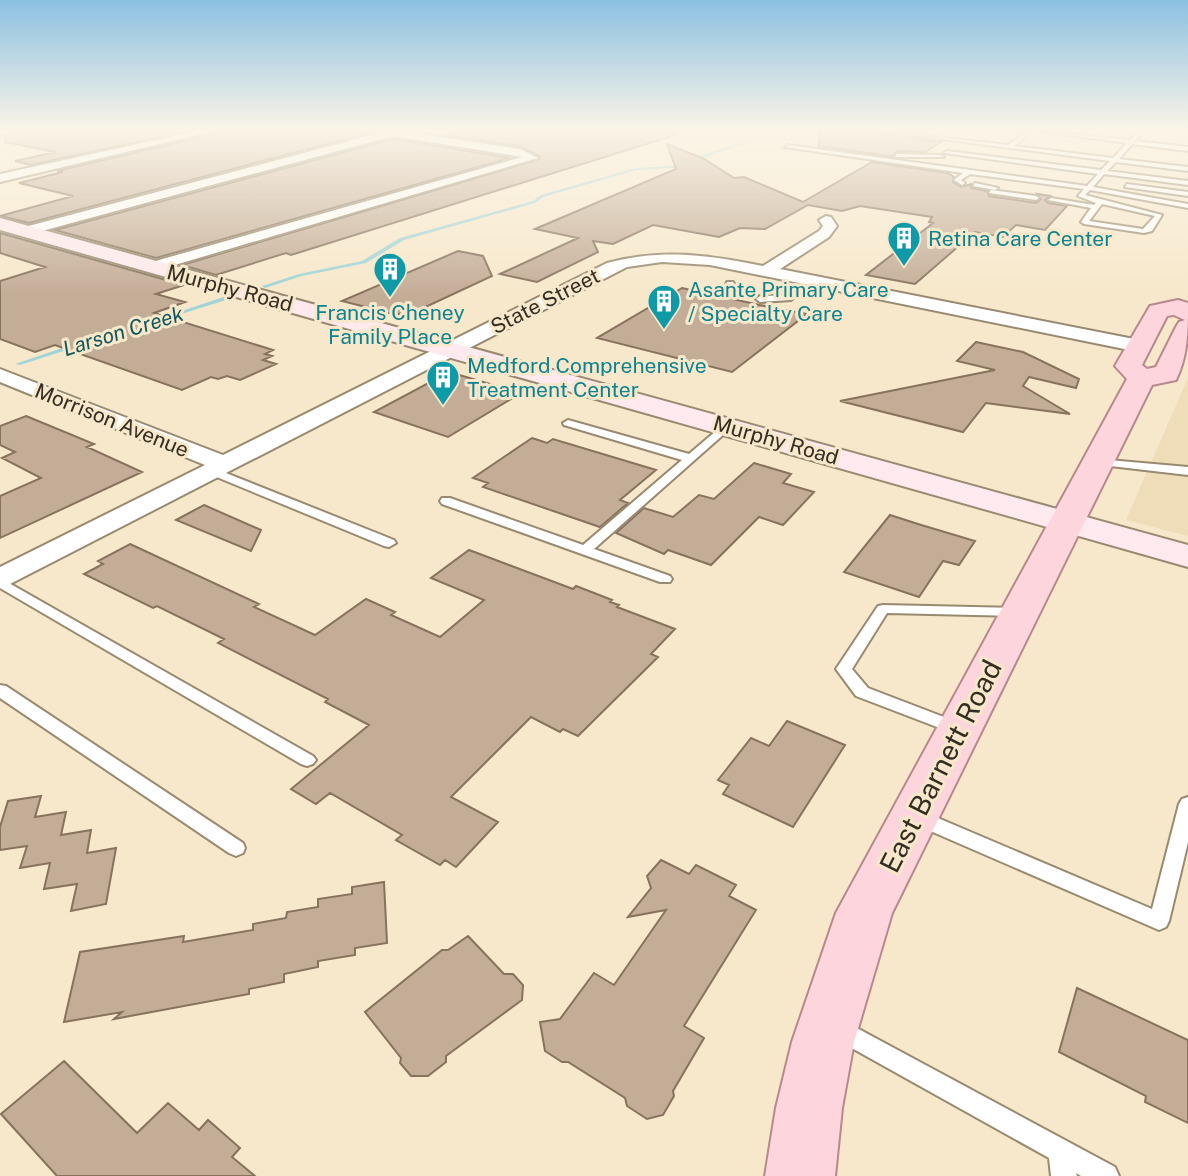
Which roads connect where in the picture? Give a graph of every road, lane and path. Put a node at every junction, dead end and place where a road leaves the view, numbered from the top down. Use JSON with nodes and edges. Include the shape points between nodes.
{"nodes":[{"id":1,"x":176,"y":186,"type":"edge"},
{"id":2,"x":435,"y":186,"type":"edge"},
{"id":3,"x":978,"y":186,"type":"edge"},
{"id":4,"x":978,"y":186,"type":"edge"},
{"id":5,"x":1073,"y":186,"type":"edge"},
{"id":6,"x":1127,"y":186,"type":"edge"},
{"id":7,"x":1089,"y":188,"type":"junction"},
{"id":8,"x":993,"y":190,"type":"junction"},
{"id":9,"x":1188,"y":194,"type":"edge"},
{"id":10,"x":1081,"y":196,"type":"junction"},
{"id":11,"x":1036,"y":198,"type":"dead end"},
{"id":12,"x":1051,"y":200,"type":"dead end"},
{"id":13,"x":1098,"y":204,"type":"junction"},
{"id":14,"x":1188,"y":208,"type":"edge"},
{"id":15,"x":826,"y":220,"type":"dead end"},
{"id":16,"x":13,"y":228,"type":"edge"},
{"id":17,"x":151,"y":267,"type":"junction"},
{"id":18,"x":766,"y":271,"type":"junction"},
{"id":19,"x":730,"y":284,"type":"dead end"},
{"id":20,"x":737,"y":294,"type":"dead end"},
{"id":21,"x":791,"y":297,"type":"dead end"},
{"id":22,"x":760,"y":299,"type":"dead end"},
{"id":23,"x":1185,"y":309,"type":"edge"},
{"id":24,"x":1139,"y":346,"type":"junction"},
{"id":25,"x":450,"y":349,"type":"junction"},
{"id":26,"x":0,"y":375,"type":"edge"},
{"id":27,"x":1141,"y":378,"type":"junction"},
{"id":28,"x":568,"y":423,"type":"dead end"},
{"id":29,"x":727,"y":427,"type":"junction"},
{"id":30,"x":689,"y":458,"type":"junction"},
{"id":31,"x":1097,"y":462,"type":"junction"},
{"id":32,"x":218,"y":468,"type":"junction"},
{"id":33,"x":1188,"y":471,"type":"edge"},
{"id":34,"x":446,"y":501,"type":"dead end"},
{"id":35,"x":1066,"y":522,"type":"junction"},
{"id":36,"x":389,"y":543,"type":"dead end"},
{"id":37,"x":585,"y":550,"type":"junction"},
{"id":38,"x":1188,"y":556,"type":"edge"},
{"id":39,"x":665,"y":579,"type":"dead end"},
{"id":40,"x":0,"y":580,"type":"edge"},
{"id":41,"x":1020,"y":612,"type":"junction"},
{"id":42,"x":0,"y":690,"type":"edge"},
{"id":43,"x":958,"y":728,"type":"junction"},
{"id":44,"x":307,"y":760,"type":"dead end"},
{"id":45,"x":1188,"y":804,"type":"edge"},
{"id":46,"x":914,"y":816,"type":"junction"},
{"id":47,"x":236,"y":848,"type":"dead end"},
{"id":48,"x":827,"y":1022,"type":"junction"},
{"id":49,"x":1063,"y":1164,"type":"edge"},
{"id":50,"x":800,"y":1176,"type":"edge"},
{"id":51,"x":1106,"y":1176,"type":"edge"}],
"edges":[{"from":1,"to":16,"type":"street"},
{"from":2,"to":17,"type":"street"},
{"from":3,"to":8,"type":"lane"},
{"from":4,"to":8,"type":"lane"},
{"from":5,"to":7,"type":"lane"},
{"from":6,"to":9,"type":"lane"},
{"from":7,"to":10,"type":"lane"},
{"from":7,"to":14,"type":"lane"},
{"from":8,"to":10,"type":"lane"},
{"from":8,"to":11,"type":"lane"},
{"from":10,"to":13,"type":"lane"},
{"from":12,"to":13,"type":"lane"},
{"from":13,"to":13,"type":"lane","via":[[1084,222],[1144,231],[1159,215]]},
{"from":15,"to":18,"type":"street","via":[[830,226],[824,234]]},
{"from":16,"to":17,"type":"street","name":"Murphy Road"},
{"from":17,"to":25,"type":"street","name":"Murphy Road"},
{"from":18,"to":24,"type":"street","name":"State Street"},
{"from":18,"to":25,"type":"street","name":"State Street","via":[[690,258],[631,261]]},
{"from":19,"to":20,"type":"lane"},
{"from":21,"to":22,"type":"lane"},
{"from":23,"to":24,"type":"main road","via":[[1158,311]]},
{"from":23,"to":27,"type":"main road","via":[[1166,374]]},
{"from":24,"to":27,"type":"main road","via":[[1128,366]]},
{"from":25,"to":29,"type":"street","name":"Murphy Road"},
{"from":25,"to":32,"type":"street","name":"State Street"},
{"from":26,"to":32,"type":"street","name":"Morrison Avenue"},
{"from":27,"to":31,"type":"main road","name":"East Barnett Road"},
{"from":28,"to":30,"type":"lane"},
{"from":29,"to":30,"type":"lane"},
{"from":29,"to":35,"type":"street","name":"Murphy Road"},
{"from":30,"to":37,"type":"lane"},
{"from":31,"to":33,"type":"lane"},
{"from":31,"to":35,"type":"main road","name":"East Barnett Road"},
{"from":32,"to":36,"type":"lane"},
{"from":32,"to":40,"type":"street","name":"State Street"},
{"from":34,"to":37,"type":"lane"},
{"from":35,"to":38,"type":"street","name":"Murphy Road"},
{"from":35,"to":41,"type":"main road","name":"East Barnett Road"},
{"from":37,"to":39,"type":"lane"},
{"from":40,"to":44,"type":"lane"},
{"from":41,"to":43,"type":"main road","name":"East Barnett Road"},
{"from":41,"to":43,"type":"lane","via":[[883,610],[844,670],[862,692]]},
{"from":42,"to":47,"type":"lane"},
{"from":43,"to":46,"type":"main road","name":"East Barnett Road"},
{"from":45,"to":46,"type":"lane","via":[[1159,922]]},
{"from":46,"to":48,"type":"main road","name":"East Barnett Road","via":[[864,913]]},
{"from":48,"to":49,"type":"lane"},
{"from":48,"to":50,"type":"main road","name":"East Barnett Road"},
{"from":49,"to":51,"type":"lane"}]}
